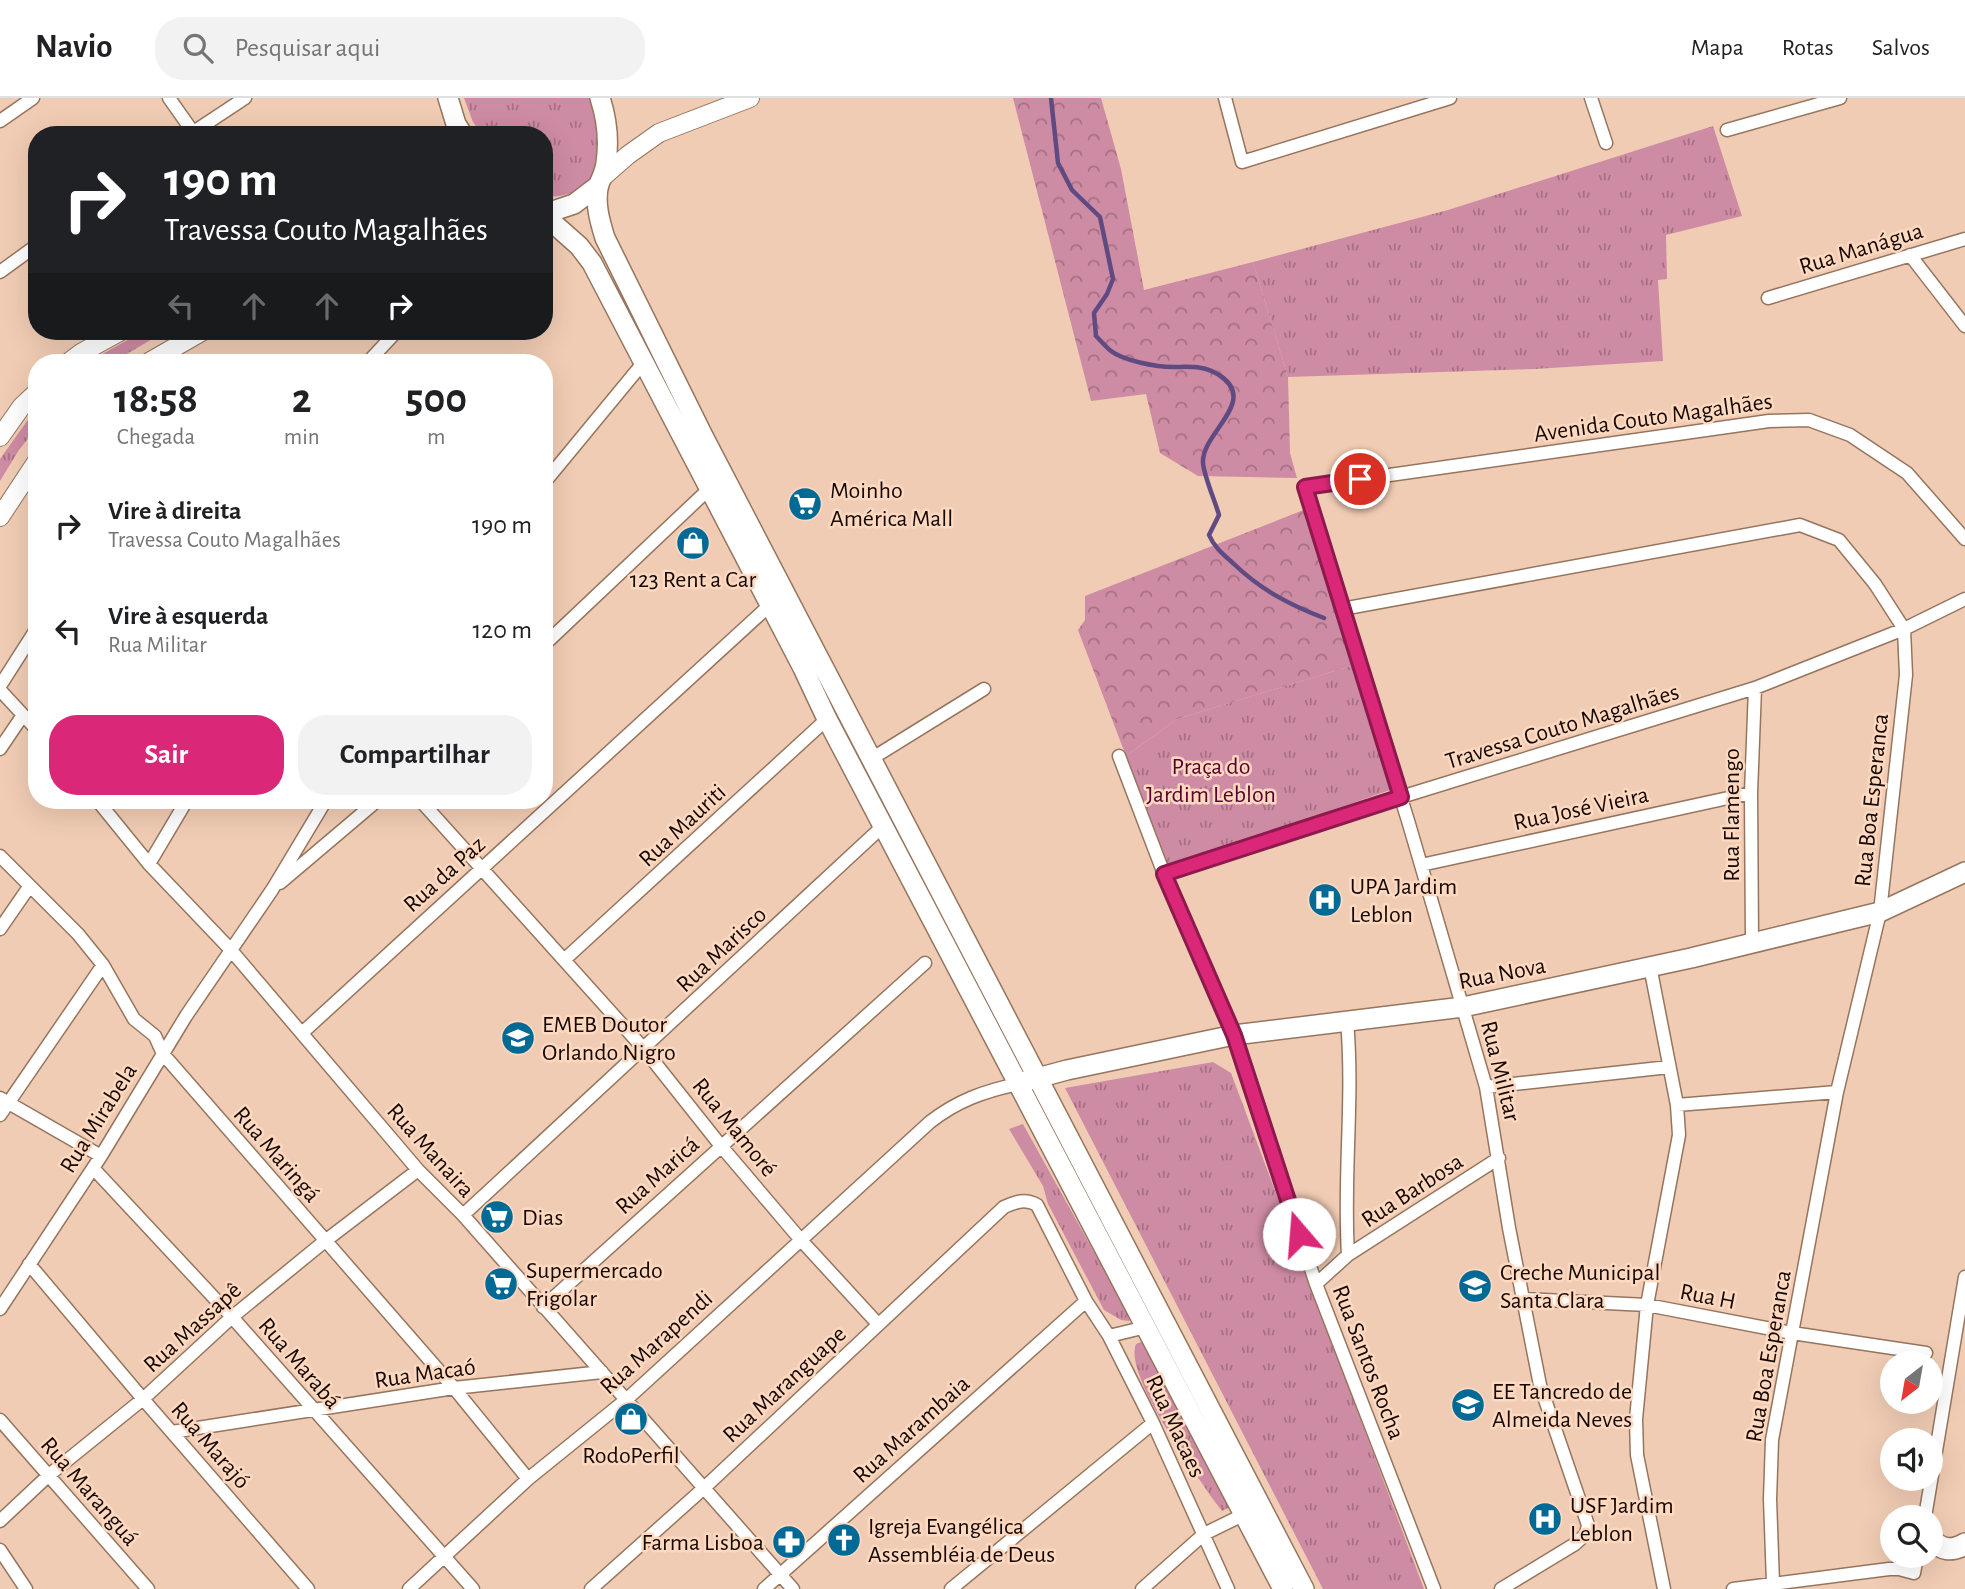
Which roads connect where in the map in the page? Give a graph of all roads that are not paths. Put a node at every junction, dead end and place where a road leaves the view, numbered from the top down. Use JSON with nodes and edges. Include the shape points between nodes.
{"nodes":[{"id":1,"x":33,"y":98,"type":"edge"},
{"id":2,"x":169,"y":98,"type":"edge"},
{"id":3,"x":245,"y":98,"type":"edge"},
{"id":4,"x":448,"y":98,"type":"edge"},
{"id":5,"x":600,"y":98,"type":"edge"},
{"id":6,"x":750,"y":98,"type":"edge"},
{"id":7,"x":1225,"y":98,"type":"edge"},
{"id":8,"x":1403,"y":98,"type":"edge"},
{"id":9,"x":1450,"y":98,"type":"edge"},
{"id":10,"x":1591,"y":98,"type":"edge"},
{"id":11,"x":1789,"y":98,"type":"edge"},
{"id":12,"x":1840,"y":98,"type":"edge"},
{"id":13,"x":1407,"y":111,"type":"junction"},
{"id":14,"x":1793,"y":111,"type":"junction"},
{"id":15,"x":0,"y":121,"type":"edge"},
{"id":16,"x":187,"y":126,"type":"edge"},
{"id":17,"x":202,"y":126,"type":"edge"},
{"id":18,"x":456,"y":126,"type":"edge"},
{"id":19,"x":1727,"y":130,"type":"dead end"},
{"id":20,"x":1606,"y":144,"type":"dead end"},
{"id":21,"x":601,"y":180,"type":"junction"},
{"id":22,"x":553,"y":212,"type":"edge"},
{"id":23,"x":553,"y":223,"type":"edge"},
{"id":24,"x":1965,"y":239,"type":"edge"},
{"id":25,"x":28,"y":252,"type":"edge"},
{"id":26,"x":1910,"y":255,"type":"junction"},
{"id":27,"x":0,"y":272,"type":"edge"},
{"id":28,"x":1768,"y":298,"type":"dead end"},
{"id":29,"x":1965,"y":326,"type":"edge"},
{"id":30,"x":105,"y":340,"type":"edge"},
{"id":31,"x":187,"y":340,"type":"edge"},
{"id":32,"x":389,"y":340,"type":"edge"},
{"id":33,"x":80,"y":354,"type":"edge"},
{"id":34,"x":163,"y":354,"type":"edge"},
{"id":35,"x":375,"y":354,"type":"edge"},
{"id":36,"x":643,"y":362,"type":"junction"},
{"id":37,"x":28,"y":400,"type":"edge"},
{"id":38,"x":0,"y":436,"type":"edge"},
{"id":39,"x":553,"y":472,"type":"edge"},
{"id":40,"x":28,"y":475,"type":"edge"},
{"id":41,"x":1305,"y":487,"type":"joint"},
{"id":42,"x":709,"y":489,"type":"junction"},
{"id":43,"x":0,"y":517,"type":"edge"},
{"id":44,"x":1965,"y":539,"type":"edge"},
{"id":45,"x":1965,"y":599,"type":"edge"},
{"id":46,"x":770,"y":605,"type":"junction"},
{"id":47,"x":1342,"y":609,"type":"junction"},
{"id":48,"x":1904,"y":629,"type":"junction"},
{"id":49,"x":553,"y":636,"type":"edge"},
{"id":50,"x":28,"y":643,"type":"edge"},
{"id":51,"x":0,"y":688,"type":"edge"},
{"id":52,"x":1755,"y":688,"type":"junction"},
{"id":53,"x":984,"y":689,"type":"dead end"},
{"id":54,"x":23,"y":715,"type":"junction"},
{"id":55,"x":827,"y":719,"type":"junction"},
{"id":56,"x":28,"y":720,"type":"edge"},
{"id":57,"x":0,"y":749,"type":"edge"},
{"id":58,"x":1119,"y":756,"type":"dead end"},
{"id":59,"x":871,"y":759,"type":"junction"},
{"id":60,"x":1751,"y":793,"type":"junction"},
{"id":61,"x":1401,"y":797,"type":"junction"},
{"id":62,"x":553,"y":803,"type":"edge"},
{"id":63,"x":104,"y":809,"type":"edge"},
{"id":64,"x":182,"y":809,"type":"edge"},
{"id":65,"x":321,"y":809,"type":"edge"},
{"id":66,"x":367,"y":809,"type":"edge"},
{"id":67,"x":427,"y":809,"type":"edge"},
{"id":68,"x":547,"y":809,"type":"edge"},
{"id":69,"x":883,"y":826,"type":"junction"},
{"id":70,"x":0,"y":856,"type":"edge"},
{"id":71,"x":149,"y":864,"type":"junction"},
{"id":72,"x":1421,"y":865,"type":"junction"},
{"id":73,"x":482,"y":868,"type":"junction"},
{"id":74,"x":1965,"y":872,"type":"edge"},
{"id":75,"x":1164,"y":874,"type":"junction"},
{"id":76,"x":29,"y":887,"type":"junction"},
{"id":77,"x":272,"y":890,"type":"junction"},
{"id":78,"x":1880,"y":912,"type":"junction"},
{"id":79,"x":0,"y":929,"type":"edge"},
{"id":80,"x":1752,"y":942,"type":"junction"},
{"id":81,"x":230,"y":949,"type":"junction"},
{"id":82,"x":564,"y":960,"type":"junction"},
{"id":83,"x":925,"y":963,"type":"dead end"},
{"id":84,"x":103,"y":965,"type":"junction"},
{"id":85,"x":1650,"y":966,"type":"junction"},
{"id":86,"x":1463,"y":1007,"type":"junction"},
{"id":87,"x":1347,"y":1021,"type":"junction"},
{"id":88,"x":302,"y":1033,"type":"junction"},
{"id":89,"x":1234,"y":1035,"type":"junction"},
{"id":90,"x":644,"y":1049,"type":"junction"},
{"id":91,"x":163,"y":1054,"type":"junction"},
{"id":92,"x":1669,"y":1067,"type":"junction"},
{"id":93,"x":1038,"y":1078,"type":"junction"},
{"id":94,"x":1018,"y":1084,"type":"junction"},
{"id":95,"x":1486,"y":1087,"type":"junction"},
{"id":96,"x":1836,"y":1092,"type":"junction"},
{"id":97,"x":4,"y":1100,"type":"edge"},
{"id":98,"x":1677,"y":1105,"type":"junction"},
{"id":99,"x":0,"y":1115,"type":"edge"},
{"id":100,"x":721,"y":1146,"type":"junction"},
{"id":101,"x":101,"y":1156,"type":"junction"},
{"id":102,"x":1499,"y":1158,"type":"junction"},
{"id":103,"x":93,"y":1168,"type":"junction"},
{"id":104,"x":418,"y":1170,"type":"junction"},
{"id":105,"x":1003,"y":1207,"type":"joint"},
{"id":106,"x":463,"y":1215,"type":"junction"},
{"id":107,"x":800,"y":1239,"type":"junction"},
{"id":108,"x":325,"y":1241,"type":"junction"},
{"id":109,"x":1348,"y":1255,"type":"junction"},
{"id":110,"x":29,"y":1264,"type":"junction"},
{"id":111,"x":1965,"y":1277,"type":"edge"},
{"id":112,"x":1316,"y":1284,"type":"junction"},
{"id":113,"x":1523,"y":1299,"type":"junction"},
{"id":114,"x":1086,"y":1301,"type":"junction"},
{"id":115,"x":1647,"y":1305,"type":"junction"},
{"id":116,"x":543,"y":1307,"type":"junction"},
{"id":117,"x":0,"y":1309,"type":"edge"},
{"id":118,"x":232,"y":1317,"type":"junction"},
{"id":119,"x":878,"y":1324,"type":"junction"},
{"id":120,"x":1146,"y":1327,"type":"junction"},
{"id":121,"x":1792,"y":1333,"type":"junction"},
{"id":122,"x":1109,"y":1336,"type":"junction"},
{"id":123,"x":1913,"y":1351,"type":"edge"},
{"id":124,"x":602,"y":1372,"type":"junction"},
{"id":125,"x":454,"y":1388,"type":"junction"},
{"id":126,"x":143,"y":1399,"type":"junction"},
{"id":127,"x":626,"y":1399,"type":"junction"},
{"id":128,"x":313,"y":1410,"type":"junction"},
{"id":129,"x":0,"y":1420,"type":"edge"},
{"id":130,"x":1153,"y":1423,"type":"junction"},
{"id":131,"x":172,"y":1432,"type":"junction"},
{"id":132,"x":49,"y":1475,"type":"junction"},
{"id":133,"x":528,"y":1479,"type":"junction"},
{"id":134,"x":704,"y":1488,"type":"junction"},
{"id":135,"x":1927,"y":1505,"type":"edge"},
{"id":136,"x":1245,"y":1514,"type":"junction"},
{"id":137,"x":0,"y":1521,"type":"edge"},
{"id":138,"x":1204,"y":1534,"type":"junction"},
{"id":139,"x":1965,"y":1544,"type":"edge"},
{"id":140,"x":1943,"y":1549,"type":"edge"},
{"id":141,"x":0,"y":1550,"type":"edge"},
{"id":142,"x":445,"y":1556,"type":"junction"},
{"id":143,"x":1915,"y":1568,"type":"edge"},
{"id":144,"x":779,"y":1574,"type":"junction"},
{"id":145,"x":1773,"y":1583,"type":"junction"},
{"id":146,"x":26,"y":1589,"type":"edge"},
{"id":147,"x":148,"y":1589,"type":"edge"},
{"id":148,"x":308,"y":1589,"type":"edge"},
{"id":149,"x":409,"y":1589,"type":"edge"},
{"id":150,"x":473,"y":1589,"type":"edge"},
{"id":151,"x":592,"y":1589,"type":"edge"},
{"id":152,"x":764,"y":1589,"type":"edge"},
{"id":153,"x":793,"y":1589,"type":"edge"},
{"id":154,"x":951,"y":1589,"type":"edge"},
{"id":155,"x":1142,"y":1589,"type":"edge"},
{"id":156,"x":1228,"y":1589,"type":"edge"},
{"id":157,"x":1283,"y":1589,"type":"edge"},
{"id":158,"x":1304,"y":1589,"type":"edge"},
{"id":159,"x":1434,"y":1589,"type":"edge"},
{"id":160,"x":1502,"y":1589,"type":"edge"},
{"id":161,"x":1664,"y":1589,"type":"edge"},
{"id":162,"x":1733,"y":1589,"type":"edge"}],
"edges":[{"from":1,"to":15,"type":"street"},
{"from":2,"to":16,"type":"street"},
{"from":3,"to":17,"type":"street"},
{"from":4,"to":18,"type":"main road"},
{"from":5,"to":21,"type":"main road","via":[[608,141]]},
{"from":6,"to":21,"type":"main road","via":[[659,134]]},
{"from":7,"to":13,"type":"street","via":[[1242,162]]},
{"from":8,"to":13,"type":"street"},
{"from":9,"to":13,"type":"street"},
{"from":10,"to":20,"type":"street"},
{"from":11,"to":14,"type":"street"},
{"from":12,"to":14,"type":"street"},
{"from":14,"to":19,"type":"street"},
{"from":21,"to":22,"type":"main road","via":[[574,204]]},
{"from":21,"to":59,"type":"main road","via":[[599,221],[605,238]]},
{"from":23,"to":36,"type":"main road","via":[[592,263]]},
{"from":24,"to":26,"type":"street","name":"Rua Manágua"},
{"from":25,"to":27,"type":"street"},
{"from":26,"to":28,"type":"street","name":"Rua Manágua"},
{"from":26,"to":29,"type":"street"},
{"from":30,"to":33,"type":"main road"},
{"from":31,"to":34,"type":"main road"},
{"from":32,"to":35,"type":"street"},
{"from":36,"to":39,"type":"street"},
{"from":36,"to":42,"type":"main road"},
{"from":37,"to":38,"type":"main road"},
{"from":40,"to":43,"type":"main road"},
{"from":41,"to":44,"type":"street","name":"Avenida Couto Magalhães","via":[[1809,419],[1850,435],[1906,473]]},
{"from":41,"to":47,"type":"street","name":"Rua Militar"},
{"from":42,"to":46,"type":"main road"},
{"from":42,"to":49,"type":"street"},
{"from":45,"to":48,"type":"street","name":"Travessa Couto Magalhães"},
{"from":46,"to":55,"type":"main road"},
{"from":46,"to":62,"type":"street","name":"Rua da Paz"},
{"from":47,"to":48,"type":"street","via":[[1800,525],[1839,540]]},
{"from":47,"to":61,"type":"street","name":"Rua Militar"},
{"from":48,"to":52,"type":"street","name":"Travessa Couto Magalhães"},
{"from":48,"to":78,"type":"street","name":"Rua Boa Esperanca","via":[[1906,675]]},
{"from":50,"to":51,"type":"street"},
{"from":51,"to":54,"type":"street"},
{"from":52,"to":60,"type":"street","name":"Rua Flamengo"},
{"from":52,"to":61,"type":"street","name":"Travessa Couto Magalhães"},
{"from":53,"to":59,"type":"street"},
{"from":54,"to":56,"type":"street"},
{"from":54,"to":57,"type":"street"},
{"from":55,"to":69,"type":"main road"},
{"from":55,"to":82,"type":"street","name":"Rua Mauriti"},
{"from":58,"to":75,"type":"street","name":"Rua Santos Rocha"},
{"from":59,"to":93,"type":"main road"},
{"from":60,"to":72,"type":"street","name":"Rua José Vieira"},
{"from":60,"to":80,"type":"street","name":"Rua Flamengo"},
{"from":61,"to":72,"type":"street","name":"Rua Militar"},
{"from":61,"to":75,"type":"street","name":"Travessa Couto Magalhães"},
{"from":63,"to":71,"type":"street","name":"Rua Manaira"},
{"from":64,"to":71,"type":"street"},
{"from":65,"to":77,"type":"street"},
{"from":66,"to":77,"type":"street"},
{"from":67,"to":73,"type":"street","name":"Rua Mamoré"},
{"from":68,"to":73,"type":"street","name":"Rua da Paz"},
{"from":69,"to":90,"type":"street","name":"Rua Marisco"},
{"from":69,"to":94,"type":"main road"},
{"from":70,"to":76,"type":"street","name":"Rua Maringá"},
{"from":71,"to":81,"type":"street","name":"Rua Manaira"},
{"from":72,"to":86,"type":"street","name":"Rua Militar"},
{"from":73,"to":82,"type":"street","name":"Rua Mamoré"},
{"from":73,"to":88,"type":"street","name":"Rua da Paz"},
{"from":74,"to":78,"type":"main road","name":"Rua Nova"},
{"from":75,"to":89,"type":"street","name":"Rua Santos Rocha"},
{"from":76,"to":79,"type":"street"},
{"from":76,"to":84,"type":"street","name":"Rua Maringá"},
{"from":77,"to":81,"type":"street","name":"Rua Mirabela"},
{"from":78,"to":80,"type":"main road","name":"Rua Nova"},
{"from":78,"to":96,"type":"street","name":"Rua Boa Esperanca"},
{"from":80,"to":85,"type":"main road","name":"Rua Nova"},
{"from":81,"to":88,"type":"street","name":"Rua Manaira"},
{"from":81,"to":91,"type":"street","name":"Rua Mirabela"},
{"from":82,"to":90,"type":"street","name":"Rua Mamoré"},
{"from":83,"to":100,"type":"street","name":"Rua Maricá"},
{"from":84,"to":91,"type":"street","name":"Rua Maringá","via":[[134,1019],[155,1036]]},
{"from":84,"to":97,"type":"street"},
{"from":85,"to":86,"type":"main road","name":"Rua Nova"},
{"from":85,"to":92,"type":"street"},
{"from":86,"to":87,"type":"main road","name":"Rua Nova"},
{"from":86,"to":95,"type":"street","name":"Rua Militar"},
{"from":87,"to":89,"type":"main road","name":"Rua Nova"},
{"from":87,"to":109,"type":"street","via":[[1351,1068]]},
{"from":88,"to":104,"type":"street","name":"Rua Manaira"},
{"from":89,"to":93,"type":"main road","name":"Rua Nova"},
{"from":89,"to":112,"type":"street","name":"Rua Santos Rocha"},
{"from":90,"to":100,"type":"street","name":"Rua Mamoré"},
{"from":90,"to":106,"type":"street","name":"Rua Marisco"},
{"from":91,"to":101,"type":"street","name":"Rua Mirabela"},
{"from":91,"to":108,"type":"street","name":"Rua Maringá"},
{"from":92,"to":95,"type":"street"},
{"from":92,"to":98,"type":"street"},
{"from":93,"to":94,"type":"main road","name":"Rua Nova"},
{"from":93,"to":158,"type":"main road"},
{"from":94,"to":107,"type":"street","name":"Rua Marapendi","via":[[950,1106]]},
{"from":94,"to":120,"type":"main road"},
{"from":95,"to":102,"type":"street","name":"Rua Militar"},
{"from":96,"to":98,"type":"street"},
{"from":96,"to":121,"type":"street","name":"Rua Boa Esperanca"},
{"from":97,"to":99,"type":"street"},
{"from":97,"to":101,"type":"street"},
{"from":98,"to":115,"type":"street","via":[[1678,1135]]},
{"from":100,"to":107,"type":"street","name":"Rua Mamoré"},
{"from":100,"to":116,"type":"street","name":"Rua Maricá"},
{"from":101,"to":103,"type":"street","name":"Rua Mirabela"},
{"from":102,"to":109,"type":"street","name":"Rua Barbosa"},
{"from":102,"to":113,"type":"street","name":"Rua Militar"},
{"from":103,"to":110,"type":"street","name":"Rua Mirabela"},
{"from":103,"to":118,"type":"street","name":"Rua Marabá"},
{"from":104,"to":106,"type":"street","name":"Rua Manaira"},
{"from":104,"to":108,"type":"street","name":"Rua Massapê"},
{"from":105,"to":114,"type":"street","name":"Rua Macaes","via":[[1018,1201],[1037,1205]]},
{"from":105,"to":119,"type":"street","name":"Rua Maranguape"},
{"from":106,"to":116,"type":"street","name":"Rua Manaira"},
{"from":107,"to":119,"type":"street","name":"Rua Mamoré"},
{"from":107,"to":127,"type":"street","name":"Rua Marapendi"},
{"from":108,"to":118,"type":"street","name":"Rua Massapê"},
{"from":108,"to":125,"type":"street","name":"Rua Maringá"},
{"from":109,"to":112,"type":"street","name":"Rua Barbosa"},
{"from":110,"to":117,"type":"street","name":"Rua Mirabela"},
{"from":110,"to":126,"type":"street","name":"Rua Marajó"},
{"from":111,"to":135,"type":"street"},
{"from":112,"to":159,"type":"street","name":"Rua Santos Rocha"},
{"from":113,"to":115,"type":"street","name":"Rua H"},
{"from":113,"to":160,"type":"street","name":"Rua Militar","via":[[1540,1385],[1588,1528],[1575,1544]]},
{"from":114,"to":122,"type":"street","name":"Rua Macaes"},
{"from":114,"to":144,"type":"street","name":"Rua Marambaia"},
{"from":115,"to":121,"type":"street","name":"Rua H"},
{"from":115,"to":161,"type":"street","via":[[1637,1455]]},
{"from":116,"to":124,"type":"street","name":"Rua Manaira"},
{"from":118,"to":126,"type":"street","name":"Rua Massapê"},
{"from":118,"to":128,"type":"street","name":"Rua Marabá"},
{"from":119,"to":134,"type":"street","name":"Rua Maranguape"},
{"from":120,"to":122,"type":"street"},
{"from":120,"to":136,"type":"main road"},
{"from":121,"to":123,"type":"street","name":"Rua H"},
{"from":121,"to":145,"type":"street","name":"Rua Boa Esperanca","via":[[1772,1440]]},
{"from":122,"to":130,"type":"street","name":"Rua Macaes"},
{"from":124,"to":125,"type":"street","name":"Rua Macaó"},
{"from":124,"to":127,"type":"street","name":"Rua Manaira"},
{"from":125,"to":128,"type":"street","name":"Rua Macaó"},
{"from":125,"to":133,"type":"street","name":"Rua Maringá"},
{"from":126,"to":131,"type":"street","name":"Rua Marajó"},
{"from":126,"to":132,"type":"street","name":"Rua Massapê"},
{"from":127,"to":133,"type":"street","name":"Rua Marapendi"},
{"from":127,"to":134,"type":"street","name":"Rua Manaira"},
{"from":128,"to":131,"type":"street","name":"Rua Macaó"},
{"from":128,"to":142,"type":"street","name":"Rua Marabá"},
{"from":129,"to":132,"type":"street","name":"Rua Maranguá"},
{"from":130,"to":138,"type":"street","name":"Rua Macaes"},
{"from":130,"to":154,"type":"street"},
{"from":131,"to":148,"type":"street","name":"Rua Marajó"},
{"from":132,"to":137,"type":"street","name":"Rua Massapê"},
{"from":132,"to":147,"type":"street","name":"Rua Maranguá"},
{"from":133,"to":142,"type":"street","name":"Rua Marapendi"},
{"from":134,"to":144,"type":"street","name":"Rua Manaira"},
{"from":134,"to":151,"type":"street","name":"Rua Maranguape"},
{"from":136,"to":138,"type":"street"},
{"from":136,"to":157,"type":"main road"},
{"from":138,"to":155,"type":"street"},
{"from":138,"to":156,"type":"street","name":"Rua Macaes"},
{"from":139,"to":140,"type":"highway"},
{"from":141,"to":146,"type":"street"},
{"from":142,"to":149,"type":"street","name":"Rua Marapendi"},
{"from":142,"to":150,"type":"street","name":"Rua Marabá"},
{"from":143,"to":145,"type":"street","via":[[1914,1573],[1889,1569]]},
{"from":144,"to":152,"type":"street","name":"Rua Marambaia"},
{"from":144,"to":153,"type":"street","name":"Rua Manaira"},
{"from":145,"to":162,"type":"street"}]}
